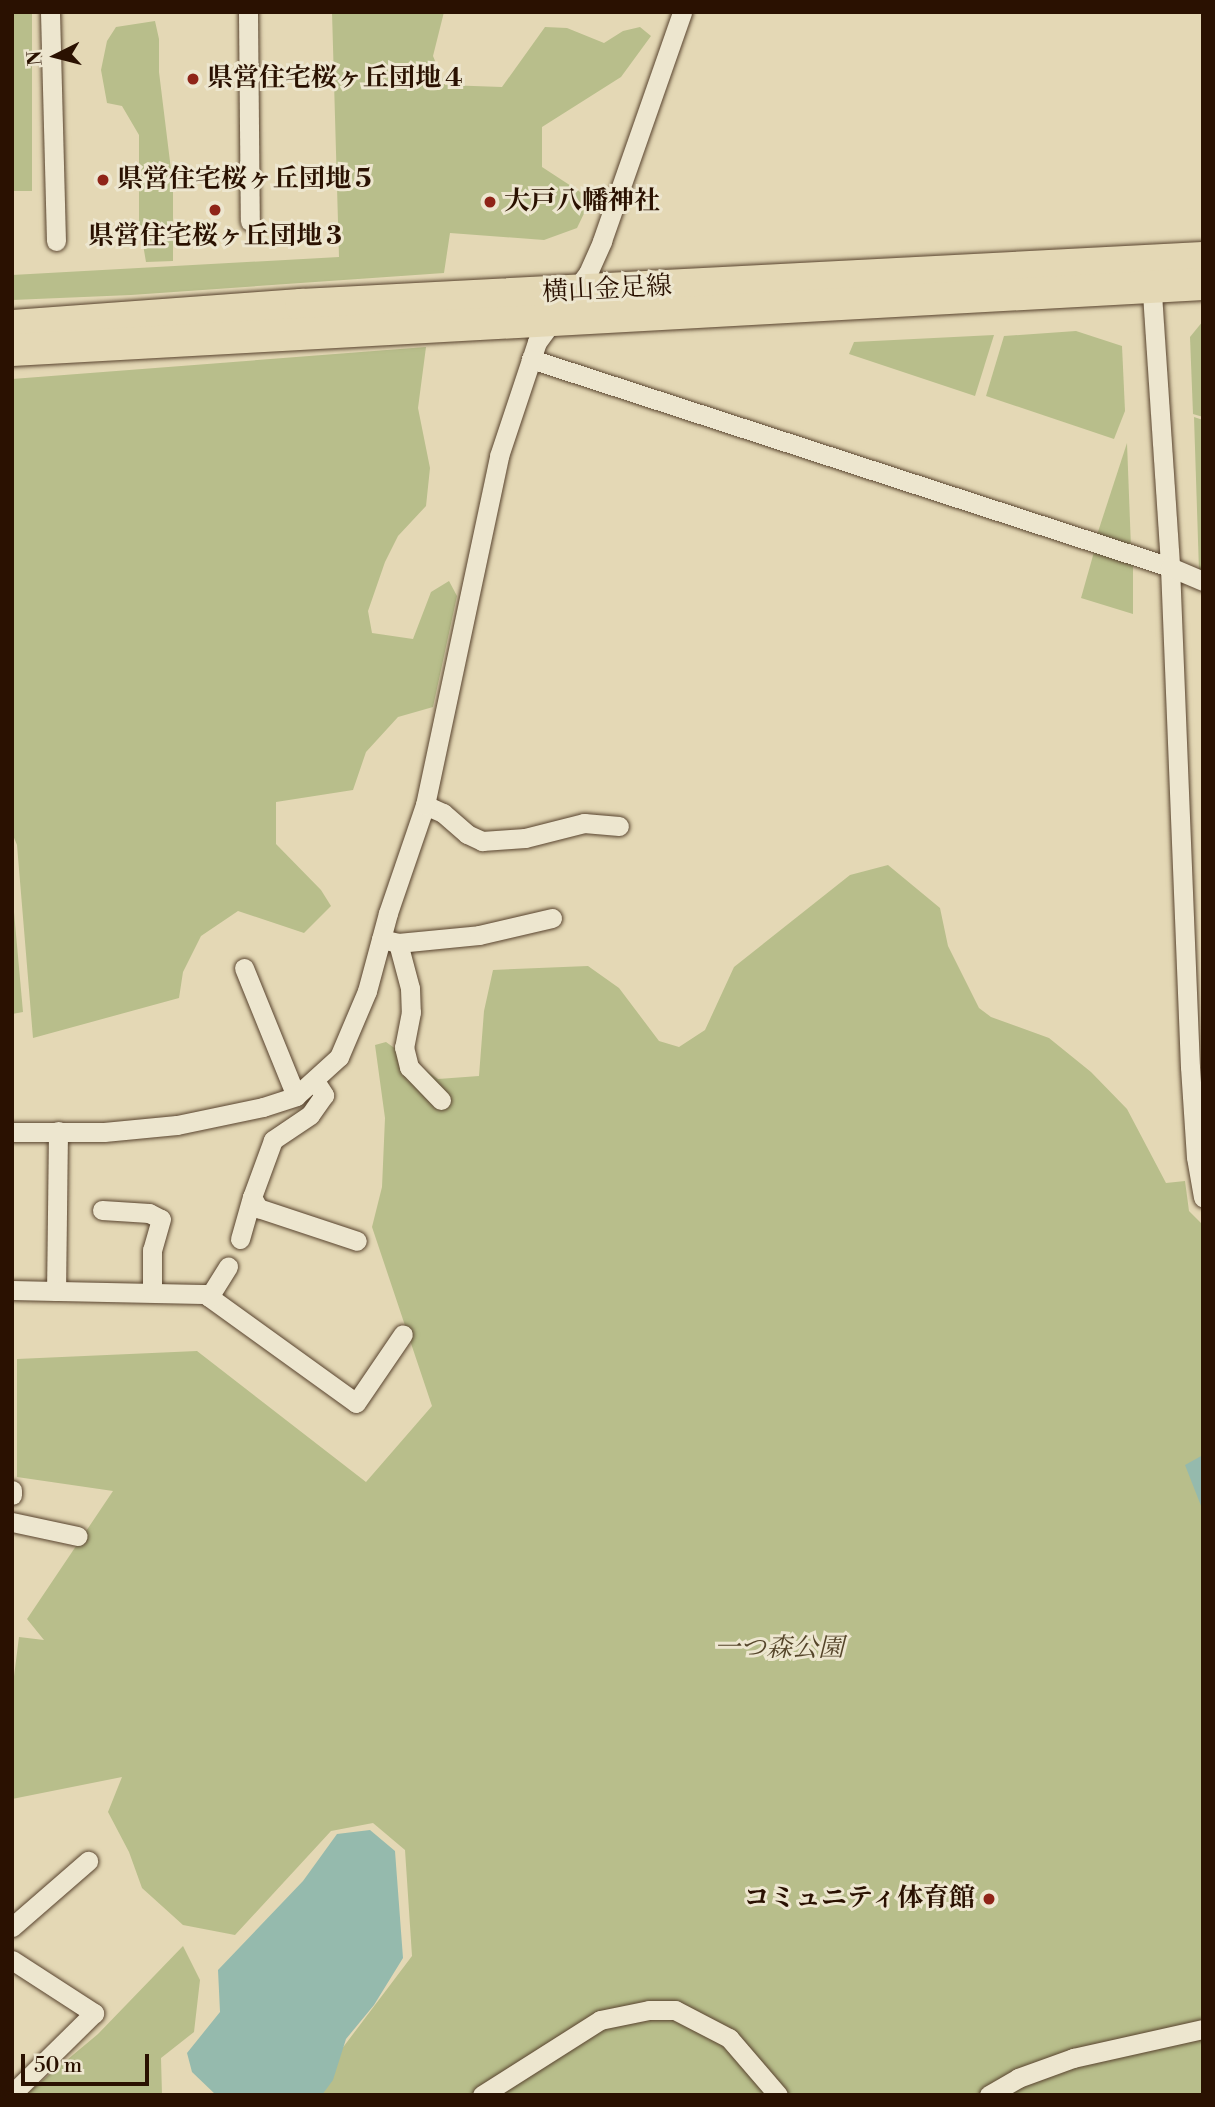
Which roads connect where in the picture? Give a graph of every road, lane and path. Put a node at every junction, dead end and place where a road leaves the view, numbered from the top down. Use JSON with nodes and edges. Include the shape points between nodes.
{"nodes":[{"id":1,"x":50,"y":12,"type":"edge"},
{"id":2,"x":248,"y":12,"type":"edge"},
{"id":3,"x":681,"y":12,"type":"edge"},
{"id":4,"x":250,"y":221,"type":"dead end"},
{"id":5,"x":56,"y":241,"type":"dead end"},
{"id":6,"x":1203,"y":258,"type":"edge"},
{"id":7,"x":1151,"y":275,"type":"junction"},
{"id":8,"x":1203,"y":284,"type":"edge"},
{"id":9,"x":574,"y":292,"type":"junction"},
{"id":10,"x":551,"y":320,"type":"junction"},
{"id":11,"x":12,"y":326,"type":"edge"},
{"id":12,"x":12,"y":351,"type":"edge"},
{"id":13,"x":531,"y":359,"type":"junction"},
{"id":14,"x":1170,"y":567,"type":"junction"},
{"id":15,"x":1203,"y":581,"type":"edge"},
{"id":16,"x":425,"y":805,"type":"junction"},
{"id":17,"x":619,"y":827,"type":"dead end"},
{"id":18,"x":552,"y":918,"type":"dead end"},
{"id":19,"x":389,"y":941,"type":"junction"},
{"id":20,"x":244,"y":968,"type":"dead end"},
{"id":21,"x":314,"y":1081,"type":"junction"},
{"id":22,"x":296,"y":1096,"type":"junction"},
{"id":23,"x":441,"y":1100,"type":"dead end"},
{"id":24,"x":58,"y":1131,"type":"junction"},
{"id":25,"x":12,"y":1132,"type":"edge"},
{"id":26,"x":252,"y":1197,"type":"junction"},
{"id":27,"x":1203,"y":1197,"type":"edge"},
{"id":28,"x":102,"y":1210,"type":"dead end"},
{"id":29,"x":240,"y":1239,"type":"dead end"},
{"id":30,"x":358,"y":1241,"type":"dead end"},
{"id":31,"x":228,"y":1267,"type":"dead end"},
{"id":32,"x":12,"y":1290,"type":"edge"},
{"id":33,"x":56,"y":1290,"type":"junction"},
{"id":34,"x":152,"y":1292,"type":"junction"},
{"id":35,"x":209,"y":1297,"type":"junction"},
{"id":36,"x":403,"y":1334,"type":"dead end"},
{"id":37,"x":12,"y":1522,"type":"edge"},
{"id":38,"x":78,"y":1536,"type":"dead end"},
{"id":39,"x":88,"y":1861,"type":"dead end"},
{"id":40,"x":12,"y":1927,"type":"edge"},
{"id":41,"x":12,"y":1960,"type":"edge"},
{"id":42,"x":1203,"y":2029,"type":"edge"},
{"id":43,"x":12,"y":2094,"type":"edge"},
{"id":44,"x":482,"y":2095,"type":"edge"},
{"id":45,"x":778,"y":2095,"type":"edge"},
{"id":46,"x":989,"y":2095,"type":"edge"}],
"edges":[{"from":1,"to":5,"type":"street"},
{"from":2,"to":4,"type":"street"},
{"from":3,"to":9,"type":"street","via":[[602,241]]},
{"from":6,"to":7,"type":"main road","name":"横山金足線"},
{"from":7,"to":8,"type":"main road","name":"横山金足線"},
{"from":7,"to":9,"type":"main road","name":"横山金足線"},
{"from":7,"to":10,"type":"main road","name":"横山金足線"},
{"from":7,"to":14,"type":"street"},
{"from":9,"to":10,"type":"street"},
{"from":9,"to":11,"type":"main road","name":"横山金足線","via":[[301,305]]},
{"from":10,"to":12,"type":"main road","name":"横山金足線"},
{"from":10,"to":13,"type":"street"},
{"from":13,"to":14,"type":"street"},
{"from":13,"to":16,"type":"street","via":[[499,456]]},
{"from":14,"to":15,"type":"street"},
{"from":14,"to":27,"type":"street","via":[[1190,1067]]},
{"from":16,"to":17,"type":"street","via":[[482,841],[525,838],[584,823]]},
{"from":16,"to":19,"type":"street"},
{"from":18,"to":19,"type":"street","via":[[479,935]]},
{"from":19,"to":21,"type":"street","via":[[339,1056]]},
{"from":19,"to":23,"type":"street","via":[[410,988],[404,1047],[409,1067]]},
{"from":20,"to":22,"type":"street"},
{"from":21,"to":22,"type":"street"},
{"from":21,"to":26,"type":"street","via":[[324,1095],[310,1115],[272,1140]]},
{"from":22,"to":24,"type":"street","via":[[177,1125]]},
{"from":24,"to":25,"type":"street"},
{"from":24,"to":33,"type":"street"},
{"from":26,"to":29,"type":"street"},
{"from":26,"to":30,"type":"street","via":[[258,1208]]},
{"from":28,"to":34,"type":"street","via":[[149,1213],[160,1219],[152,1250]]},
{"from":31,"to":35,"type":"street"},
{"from":32,"to":33,"type":"street"},
{"from":33,"to":34,"type":"street"},
{"from":34,"to":35,"type":"street"},
{"from":35,"to":36,"type":"street","via":[[356,1403]]},
{"from":37,"to":38,"type":"street"},
{"from":39,"to":40,"type":"street"},
{"from":41,"to":43,"type":"street","via":[[94,2013]]},
{"from":42,"to":46,"type":"street","via":[[1073,2058],[1018,2078]]},
{"from":44,"to":45,"type":"street","via":[[600,2020],[675,2010],[729,2038]]}]}
